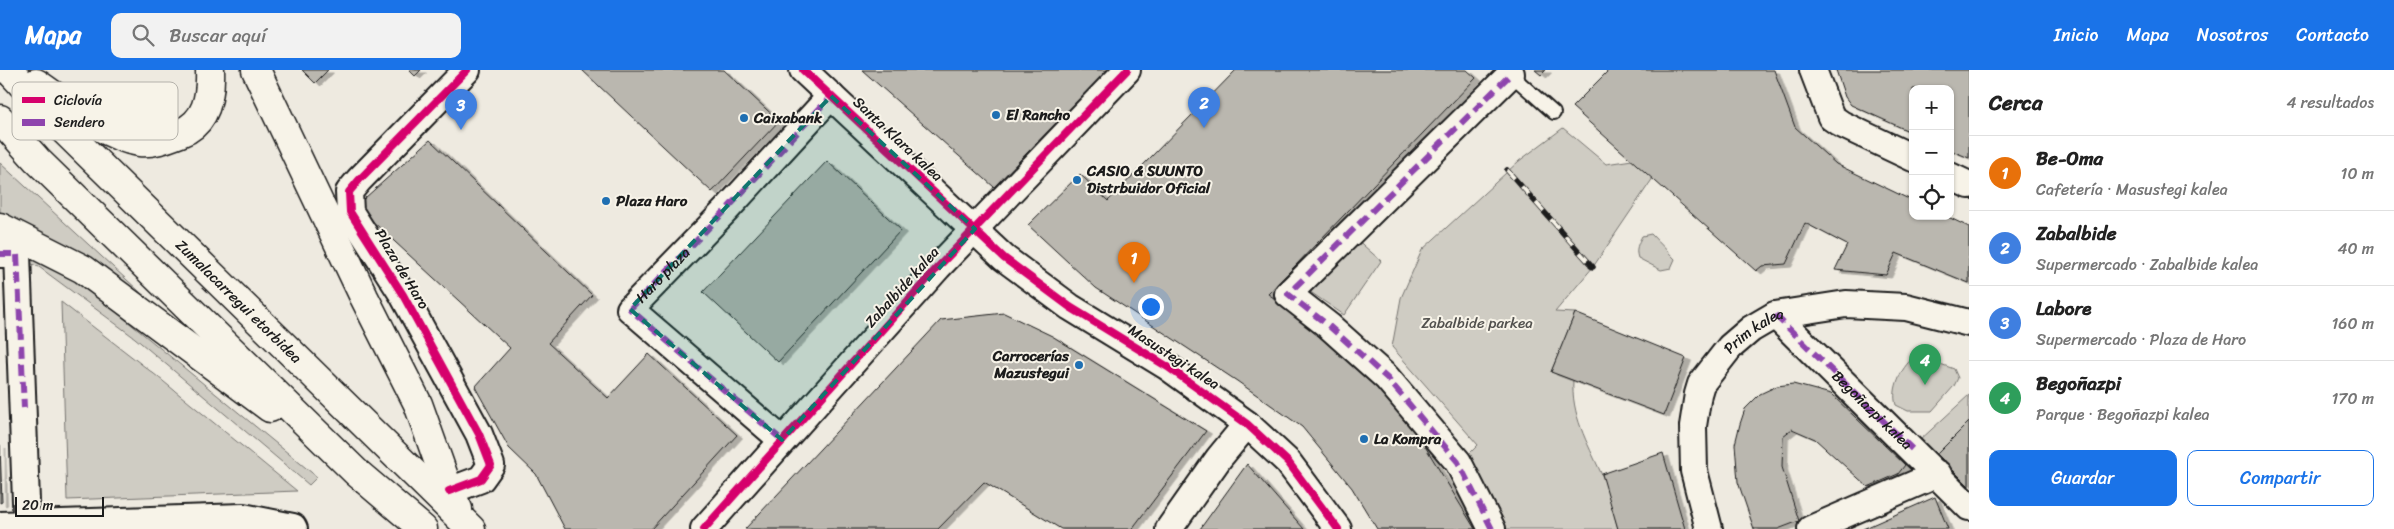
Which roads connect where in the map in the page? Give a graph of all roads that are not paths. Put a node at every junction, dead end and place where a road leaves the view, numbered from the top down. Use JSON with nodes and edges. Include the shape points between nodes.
{"nodes":[{"id":1,"x":9,"y":70,"type":"edge"},
{"id":2,"x":17,"y":70,"type":"edge"},
{"id":3,"x":210,"y":70,"type":"edge"},
{"id":4,"x":256,"y":70,"type":"edge"},
{"id":5,"x":467,"y":70,"type":"edge"},
{"id":6,"x":803,"y":70,"type":"edge"},
{"id":7,"x":1128,"y":70,"type":"edge"},
{"id":8,"x":1813,"y":70,"type":"edge"},
{"id":9,"x":1509,"y":72,"type":"edge"},
{"id":10,"x":20,"y":82,"type":"edge"},
{"id":11,"x":35,"y":82,"type":"edge"},
{"id":12,"x":831,"y":96,"type":"junction"},
{"id":13,"x":1554,"y":113,"type":"dead end"},
{"id":14,"x":0,"y":119,"type":"edge"},
{"id":15,"x":12,"y":132,"type":"edge"},
{"id":16,"x":178,"y":134,"type":"edge"},
{"id":17,"x":19,"y":140,"type":"edge"},
{"id":18,"x":74,"y":140,"type":"edge"},
{"id":19,"x":135,"y":140,"type":"edge"},
{"id":20,"x":163,"y":140,"type":"edge"},
{"id":21,"x":1909,"y":156,"type":"edge"},
{"id":22,"x":1954,"y":178,"type":"edge"},
{"id":23,"x":1969,"y":185,"type":"edge"},
{"id":24,"x":0,"y":228,"type":"edge"},
{"id":25,"x":975,"y":229,"type":"junction"},
{"id":26,"x":0,"y":254,"type":"edge"},
{"id":27,"x":1775,"y":315,"type":"junction"},
{"id":28,"x":1969,"y":323,"type":"edge"},
{"id":29,"x":1247,"y":424,"type":"junction"},
{"id":30,"x":782,"y":440,"type":"junction"},
{"id":31,"x":356,"y":472,"type":"junction"},
{"id":32,"x":1938,"y":474,"type":"junction"},
{"id":33,"x":449,"y":492,"type":"junction"},
{"id":34,"x":1969,"y":507,"type":"edge"},
{"id":35,"x":467,"y":525,"type":"edge"},
{"id":36,"x":0,"y":526,"type":"edge"},
{"id":37,"x":27,"y":526,"type":"edge"},
{"id":38,"x":294,"y":529,"type":"edge"},
{"id":39,"x":423,"y":529,"type":"edge"},
{"id":40,"x":704,"y":529,"type":"edge"},
{"id":41,"x":1169,"y":529,"type":"edge"},
{"id":42,"x":1338,"y":529,"type":"edge"},
{"id":43,"x":1492,"y":529,"type":"edge"},
{"id":44,"x":1710,"y":529,"type":"edge"},
{"id":45,"x":1811,"y":529,"type":"edge"}],
"edges":[{"from":1,"to":10,"type":"main road","name":"Zumalacarregui etorbidea"},
{"from":2,"to":11,"type":"main road"},
{"from":3,"to":16,"type":"main road","via":[[211,90],[206,111],[190,130]]},
{"from":4,"to":33,"type":"main road","via":[[418,404]]},
{"from":5,"to":33,"type":"street","name":"Plaza de Haro","via":[[359,180],[350,192],[349,204],[350,212],[403,295],[479,434],[491,465],[481,479]]},
{"from":6,"to":12,"type":"street","name":"Santa Klara kalea"},
{"from":7,"to":25,"type":"street","name":"Zabalbide kalea"},
{"from":8,"to":21,"type":"street","via":[[1831,117]]},
{"from":9,"to":13,"type":"lane"},
{"from":9,"to":43,"type":"street","via":[[1288,294],[1387,378],[1458,462]]},
{"from":12,"to":25,"type":"street","name":"Santa Klara kalea"},
{"from":12,"to":30,"type":"street","name":"Haro plaza","via":[[630,309]]},
{"from":14,"to":15,"type":"main road"},
{"from":17,"to":31,"type":"main road"},
{"from":18,"to":35,"type":"main road","name":"Zumalacarregui etorbidea"},
{"from":19,"to":20,"type":"main road"},
{"from":22,"to":23,"type":"street"},
{"from":24,"to":31,"type":"main road","via":[[83,269]]},
{"from":25,"to":29,"type":"street","name":"Masustegi kalea","via":[[1004,258],[1070,308],[1168,366]]},
{"from":25,"to":30,"type":"street","name":"Zabalbide kalea"},
{"from":26,"to":37,"type":"street","via":[[17,254]]},
{"from":27,"to":28,"type":"street","name":"Prim kalea","via":[[1846,304],[1906,307]]},
{"from":27,"to":32,"type":"street","name":"Begoñazpi kalea"},
{"from":27,"to":44,"type":"street","name":"Prim kalea","via":[[1751,329],[1730,348],[1701,384],[1693,426],[1694,471]]},
{"from":29,"to":41,"type":"street"},
{"from":29,"to":42,"type":"street","name":"Masustegi kalea","via":[[1288,462]]},
{"from":30,"to":40,"type":"street","name":"Zabalbide kalea"},
{"from":31,"to":39,"type":"main road"},
{"from":32,"to":34,"type":"street","name":"Begoñazpi kalea"},
{"from":32,"to":45,"type":"street"},
{"from":33,"to":35,"type":"main road"},
{"from":36,"to":37,"type":"street"},
{"from":37,"to":38,"type":"street","via":[[243,517]]}]}
